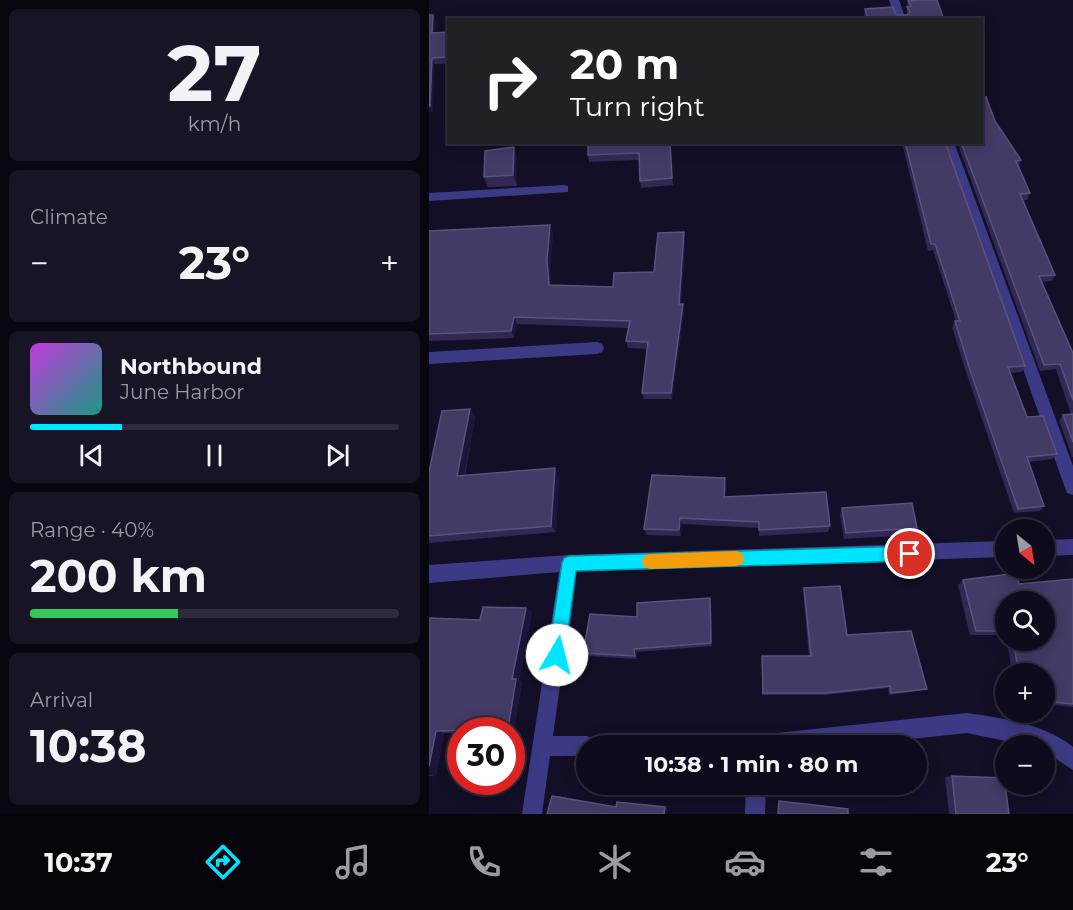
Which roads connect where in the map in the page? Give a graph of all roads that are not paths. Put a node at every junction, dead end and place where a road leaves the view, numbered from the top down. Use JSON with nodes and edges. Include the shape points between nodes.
{"nodes":[{"id":1,"x":894,"y":0,"type":"edge"},
{"id":2,"x":900,"y":18,"type":"edge"},
{"id":3,"x":949,"y":144,"type":"edge"},
{"id":4,"x":564,"y":189,"type":"dead end"},
{"id":5,"x":429,"y":197,"type":"edge"},
{"id":6,"x":597,"y":348,"type":"dead end"},
{"id":7,"x":429,"y":358,"type":"edge"},
{"id":8,"x":1073,"y":488,"type":"edge"},
{"id":9,"x":1073,"y":547,"type":"edge"},
{"id":10,"x":1055,"y":548,"type":"edge"},
{"id":11,"x":995,"y":549,"type":"edge"},
{"id":12,"x":569,"y":563,"type":"junction"},
{"id":13,"x":429,"y":574,"type":"edge"},
{"id":14,"x":852,"y":735,"type":"edge"},
{"id":15,"x":544,"y":746,"type":"junction"},
{"id":16,"x":576,"y":746,"type":"edge"},
{"id":17,"x":1073,"y":760,"type":"edge"},
{"id":18,"x":756,"y":795,"type":"edge"},
{"id":19,"x":532,"y":814,"type":"edge"},
{"id":20,"x":755,"y":814,"type":"edge"}],
"edges":[{"from":1,"to":2,"type":"street"},
{"from":3,"to":8,"type":"street"},
{"from":4,"to":5,"type":"street"},
{"from":6,"to":7,"type":"street"},
{"from":9,"to":10,"type":"street"},
{"from":11,"to":12,"type":"street"},
{"from":12,"to":13,"type":"street"},
{"from":12,"to":15,"type":"street"},
{"from":14,"to":17,"type":"street","via":[[967,723],[996,726],[1060,747]]},
{"from":15,"to":16,"type":"street"},
{"from":15,"to":19,"type":"street"},
{"from":18,"to":20,"type":"street"}]}
